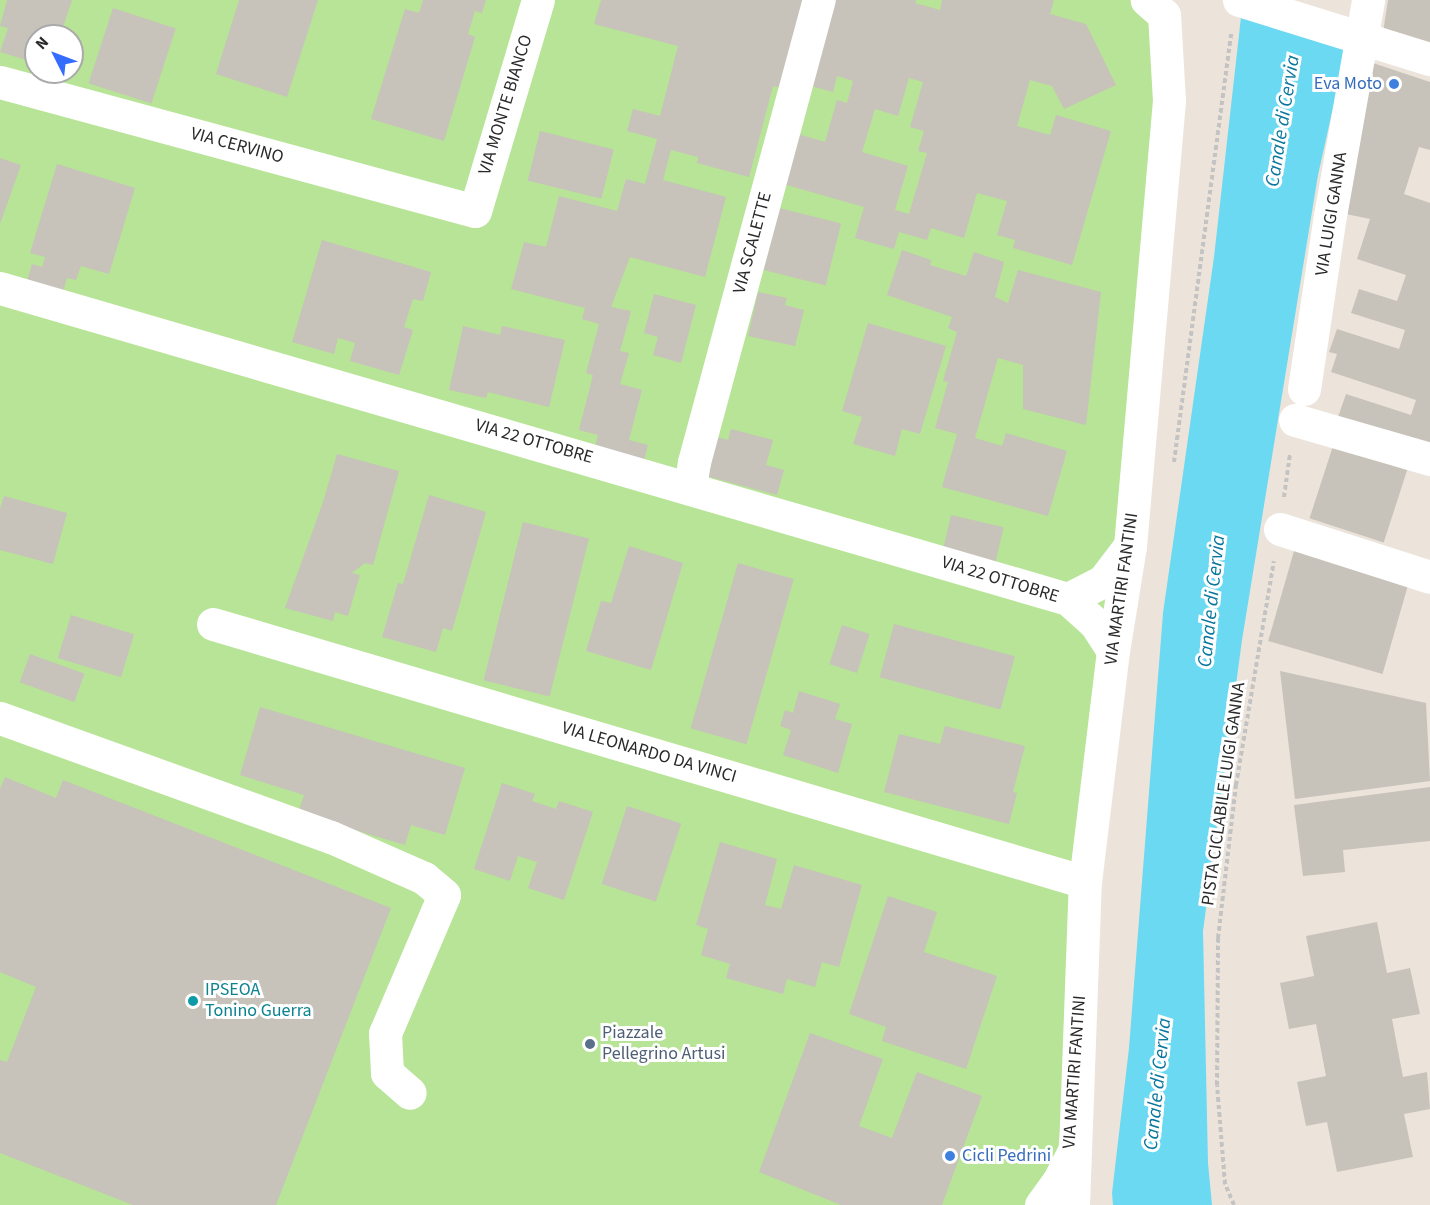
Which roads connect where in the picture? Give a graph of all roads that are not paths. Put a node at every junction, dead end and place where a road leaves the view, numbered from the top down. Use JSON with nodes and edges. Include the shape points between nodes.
{"nodes":[{"id":1,"x":538,"y":0,"type":"edge"},
{"id":2,"x":819,"y":0,"type":"edge"},
{"id":3,"x":1148,"y":0,"type":"edge"},
{"id":4,"x":1239,"y":0,"type":"edge"},
{"id":5,"x":1368,"y":0,"type":"edge"},
{"id":6,"x":1362,"y":38,"type":"junction"},
{"id":7,"x":1430,"y":60,"type":"edge"},
{"id":8,"x":0,"y":82,"type":"edge"},
{"id":9,"x":475,"y":211,"type":"joint"},
{"id":10,"x":0,"y":288,"type":"edge"},
{"id":11,"x":1430,"y":459,"type":"edge"},
{"id":12,"x":690,"y":487,"type":"junction"},
{"id":13,"x":1280,"y":529,"type":"road end"},
{"id":14,"x":1130,"y":546,"type":"junction"},
{"id":15,"x":1430,"y":577,"type":"edge"},
{"id":16,"x":1068,"y":599,"type":"junction"},
{"id":17,"x":213,"y":624,"type":"dead end"},
{"id":18,"x":1113,"y":651,"type":"junction"},
{"id":19,"x":0,"y":718,"type":"edge"},
{"id":20,"x":1085,"y":882,"type":"junction"},
{"id":21,"x":410,"y":1093,"type":"dead end"},
{"id":22,"x":1056,"y":1199,"type":"edge"}],
"edges":[{"from":1,"to":9,"type":"street","name":"VIA MONTE BIANCO"},
{"from":2,"to":12,"type":"street","name":"VIA SCALETTE"},
{"from":3,"to":14,"type":"street","name":"VIA MARTIRI FANTINI","via":[[1164,15],[1169,101]]},
{"from":4,"to":6,"type":"street"},
{"from":5,"to":6,"type":"street","name":"VIA LUIGI GANNA"},
{"from":6,"to":7,"type":"street"},
{"from":6,"to":11,"type":"street","name":"VIA LUIGI GANNA","via":[[1299,404]]},
{"from":8,"to":9,"type":"street","name":"VIA CERVINO"},
{"from":10,"to":12,"type":"street","name":"VIA 22 OTTOBRE"},
{"from":12,"to":16,"type":"street","name":"VIA 22 OTTOBRE"},
{"from":13,"to":15,"type":"street"},
{"from":14,"to":16,"type":"street","name":"VIA 22 OTTOBRE","via":[[1103,581]]},
{"from":14,"to":18,"type":"street","name":"VIA MARTIRI FANTINI"},
{"from":16,"to":18,"type":"street","name":"VIA 22 OTTOBRE","via":[[1095,623]]},
{"from":17,"to":20,"type":"street","name":"VIA LEONARDO DA VINCI"},
{"from":18,"to":20,"type":"street","name":"VIA MARTIRI FANTINI"},
{"from":19,"to":21,"type":"street","via":[[331,837],[424,878],[444,895],[385,1033],[387,1073]]},
{"from":20,"to":22,"type":"street","name":"VIA MARTIRI FANTINI","via":[[1074,1150]]}]}
